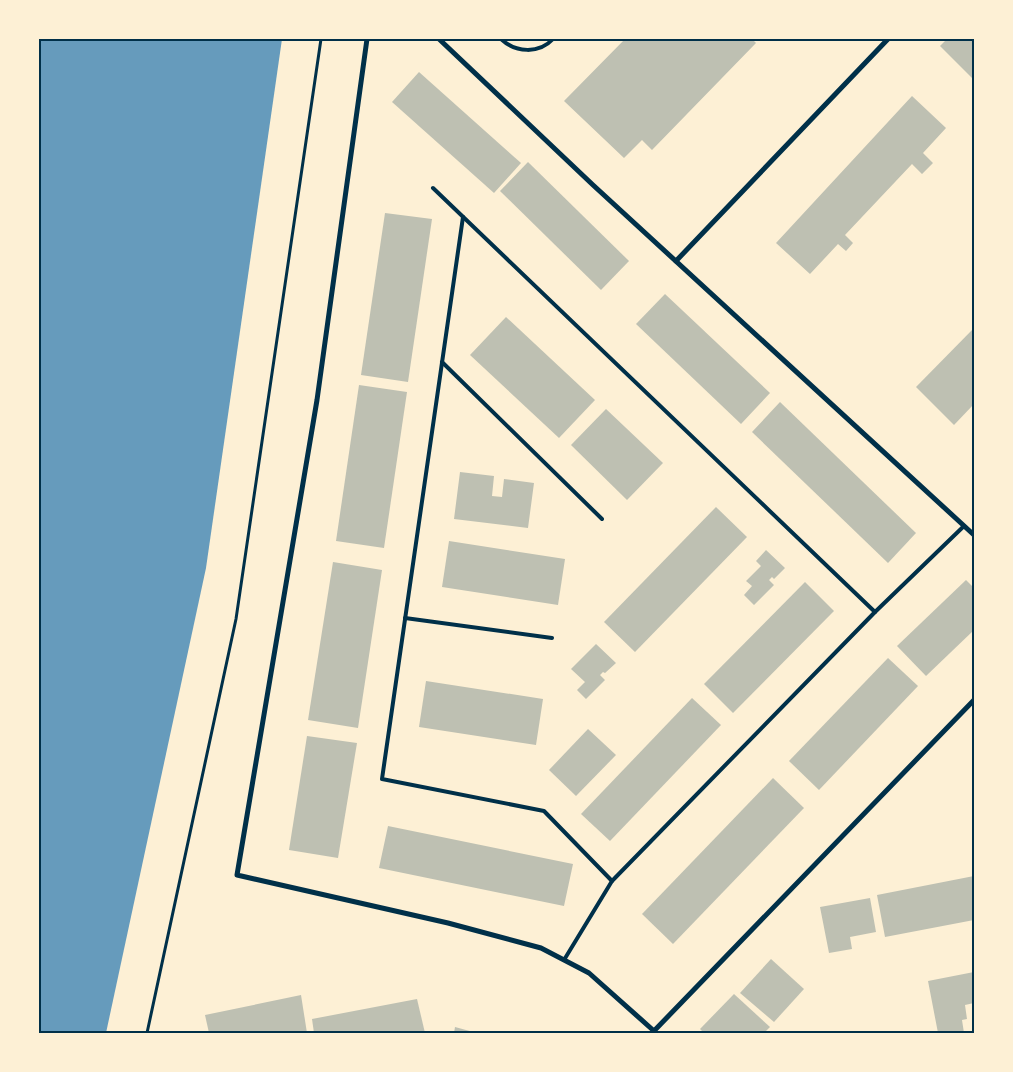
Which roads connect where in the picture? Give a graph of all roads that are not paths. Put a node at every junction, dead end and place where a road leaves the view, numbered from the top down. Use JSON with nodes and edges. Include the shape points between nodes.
{"nodes":[{"id":1,"x":367,"y":39,"type":"edge"},
{"id":2,"x":439,"y":39,"type":"edge"},
{"id":3,"x":501,"y":39,"type":"edge"},
{"id":4,"x":542,"y":39,"type":"edge"},
{"id":5,"x":553,"y":39,"type":"edge"},
{"id":6,"x":888,"y":39,"type":"edge"},
{"id":7,"x":548,"y":44,"type":"junction"},
{"id":8,"x":433,"y":188,"type":"dead end"},
{"id":9,"x":463,"y":217,"type":"junction"},
{"id":10,"x":676,"y":261,"type":"junction"},
{"id":11,"x":442,"y":362,"type":"junction"},
{"id":12,"x":602,"y":519,"type":"dead end"},
{"id":13,"x":964,"y":526,"type":"junction"},
{"id":14,"x":974,"y":535,"type":"edge"},
{"id":15,"x":874,"y":612,"type":"junction"},
{"id":16,"x":405,"y":618,"type":"junction"},
{"id":17,"x":552,"y":638,"type":"dead end"},
{"id":18,"x":974,"y":700,"type":"edge"},
{"id":19,"x":612,"y":881,"type":"junction"},
{"id":20,"x":564,"y":960,"type":"junction"},
{"id":21,"x":653,"y":1032,"type":"edge"}],
"edges":[{"from":1,"to":20,"type":"street","via":[[317,400],[237,874],[448,923],[541,948]]},
{"from":2,"to":10,"type":"street"},
{"from":3,"to":7,"type":"lane","via":[[517,49],[532,50]]},
{"from":4,"to":7,"type":"lane"},
{"from":5,"to":7,"type":"lane"},
{"from":6,"to":10,"type":"street"},
{"from":8,"to":9,"type":"lane"},
{"from":9,"to":11,"type":"lane"},
{"from":9,"to":15,"type":"lane"},
{"from":10,"to":13,"type":"street"},
{"from":11,"to":12,"type":"lane"},
{"from":11,"to":16,"type":"lane"},
{"from":13,"to":14,"type":"street"},
{"from":13,"to":15,"type":"lane"},
{"from":15,"to":19,"type":"lane"},
{"from":16,"to":17,"type":"lane"},
{"from":16,"to":19,"type":"lane","via":[[382,779],[544,811]]},
{"from":18,"to":21,"type":"street"},
{"from":19,"to":20,"type":"lane"},
{"from":20,"to":21,"type":"street","via":[[589,973]]}]}
